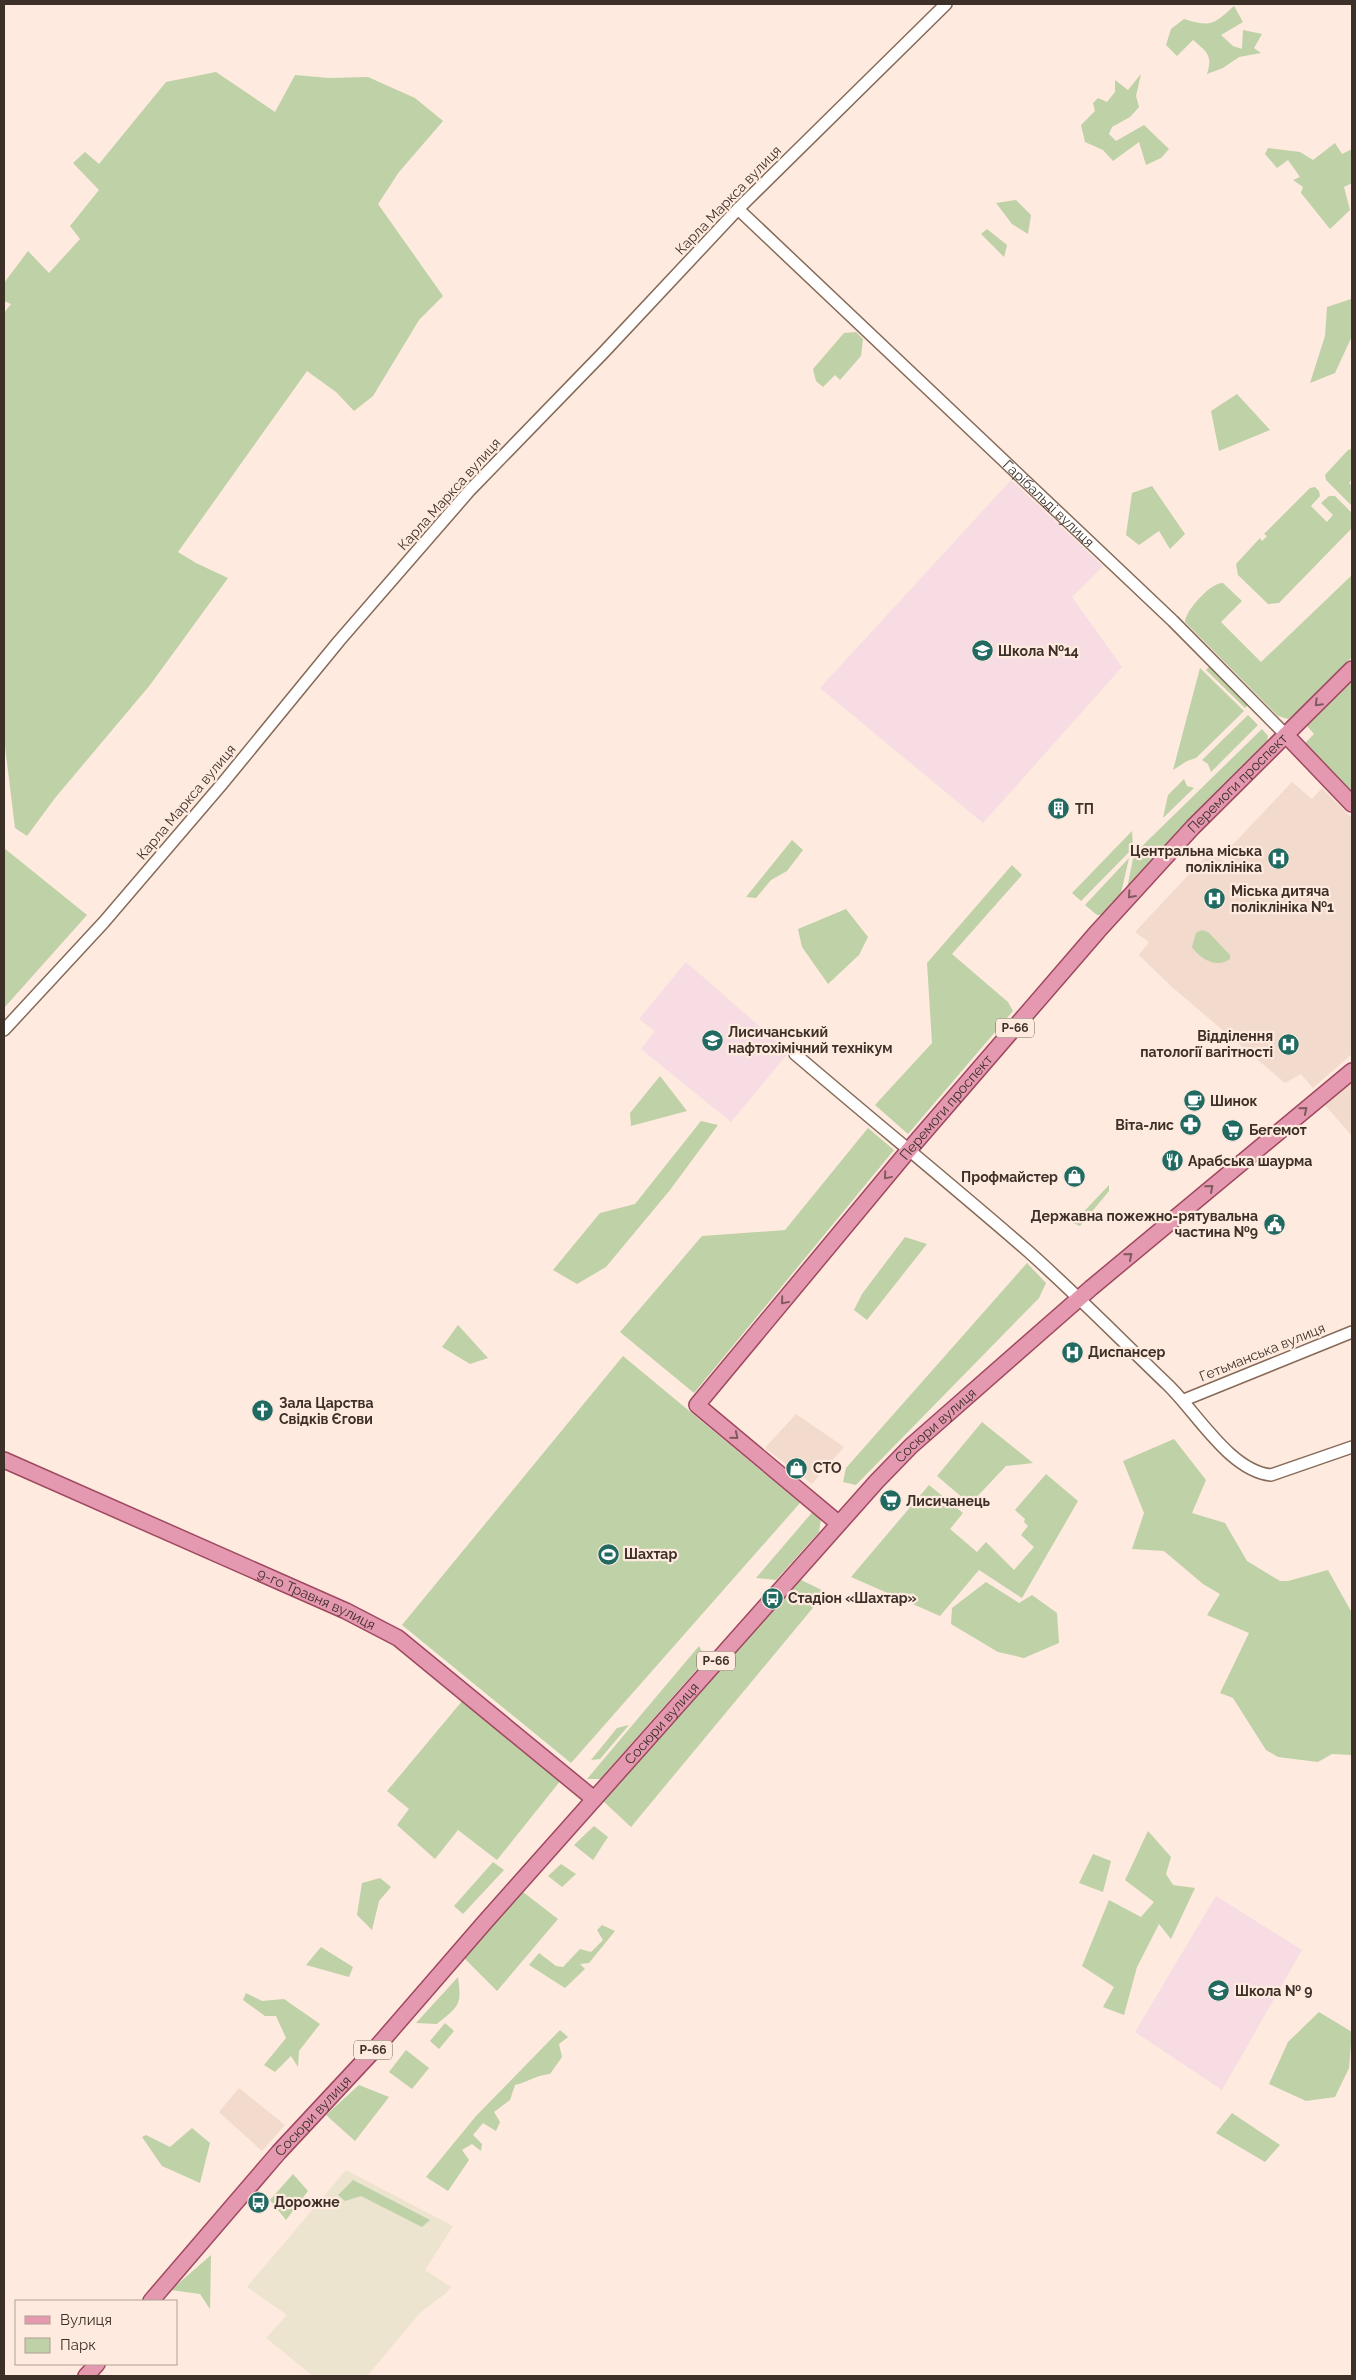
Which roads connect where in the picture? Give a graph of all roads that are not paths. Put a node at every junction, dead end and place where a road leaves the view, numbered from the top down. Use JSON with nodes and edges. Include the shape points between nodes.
{"nodes":[{"id":1,"x":946,"y":4,"type":"edge"},
{"id":2,"x":738,"y":209,"type":"junction"},
{"id":3,"x":1352,"y":669,"type":"edge"},
{"id":4,"x":1286,"y":735,"type":"junction"},
{"id":5,"x":1352,"y":804,"type":"edge"},
{"id":6,"x":4,"y":1030,"type":"edge"},
{"id":7,"x":795,"y":1054,"type":"dead end"},
{"id":8,"x":1352,"y":1071,"type":"edge"},
{"id":9,"x":908,"y":1151,"type":"junction"},
{"id":10,"x":1080,"y":1300,"type":"junction"},
{"id":11,"x":1352,"y":1332,"type":"edge"},
{"id":12,"x":1184,"y":1400,"type":"junction"},
{"id":13,"x":1352,"y":1447,"type":"edge"},
{"id":14,"x":4,"y":1460,"type":"edge"},
{"id":15,"x":838,"y":1523,"type":"junction"},
{"id":16,"x":594,"y":1799,"type":"junction"},
{"id":17,"x":152,"y":2300,"type":"edge"},
{"id":18,"x":96,"y":2365,"type":"edge"},
{"id":19,"x":86,"y":2376,"type":"edge"}],
"edges":[{"from":1,"to":2,"type":"street","name":"Карла Маркса вулиця"},
{"from":2,"to":4,"type":"street","name":"Гарібальді вулиця","via":[[1173,621]]},
{"from":2,"to":6,"type":"street","name":"Карла Маркса вулиця","via":[[470,490],[104,922]]},
{"from":3,"to":4,"type":"main road","name":"Перемоги проспект","number":"Р-66","one_way":true},
{"from":4,"to":5,"type":"main road","name":"Гарібальді вулиця"},
{"from":4,"to":9,"type":"main road","name":"Перемоги проспект","number":"Р-66","one_way":true,"via":[[1098,930]]},
{"from":7,"to":9,"type":"street"},
{"from":10,"to":8,"type":"main road","name":"Сосюри вулиця","number":"Р-66","one_way":true},
{"from":9,"to":10,"type":"street","via":[[1029,1252]]},
{"from":9,"to":15,"type":"main road","name":"Перемоги проспект","number":"Р-66","one_way":true,"via":[[697,1405]]},
{"from":10,"to":12,"type":"street"},
{"from":10,"to":15,"type":"main road","name":"Сосюри вулиця","number":"Р-66","via":[[911,1446]]},
{"from":11,"to":12,"type":"street","name":"Гетьманська вулиця"},
{"from":12,"to":13,"type":"street","via":[[1232,1457],[1259,1474],[1271,1475]]},
{"from":14,"to":16,"type":"main road","name":"9-го Травня вулиця","via":[[346,1611],[398,1638]]},
{"from":15,"to":16,"type":"main road","name":"Сосюри вулиця","number":"Р-66"},
{"from":16,"to":17,"type":"main road","name":"Сосюри вулиця","number":"Р-66","via":[[375,2049],[279,2152]]},
{"from":18,"to":19,"type":"main road"}]}
